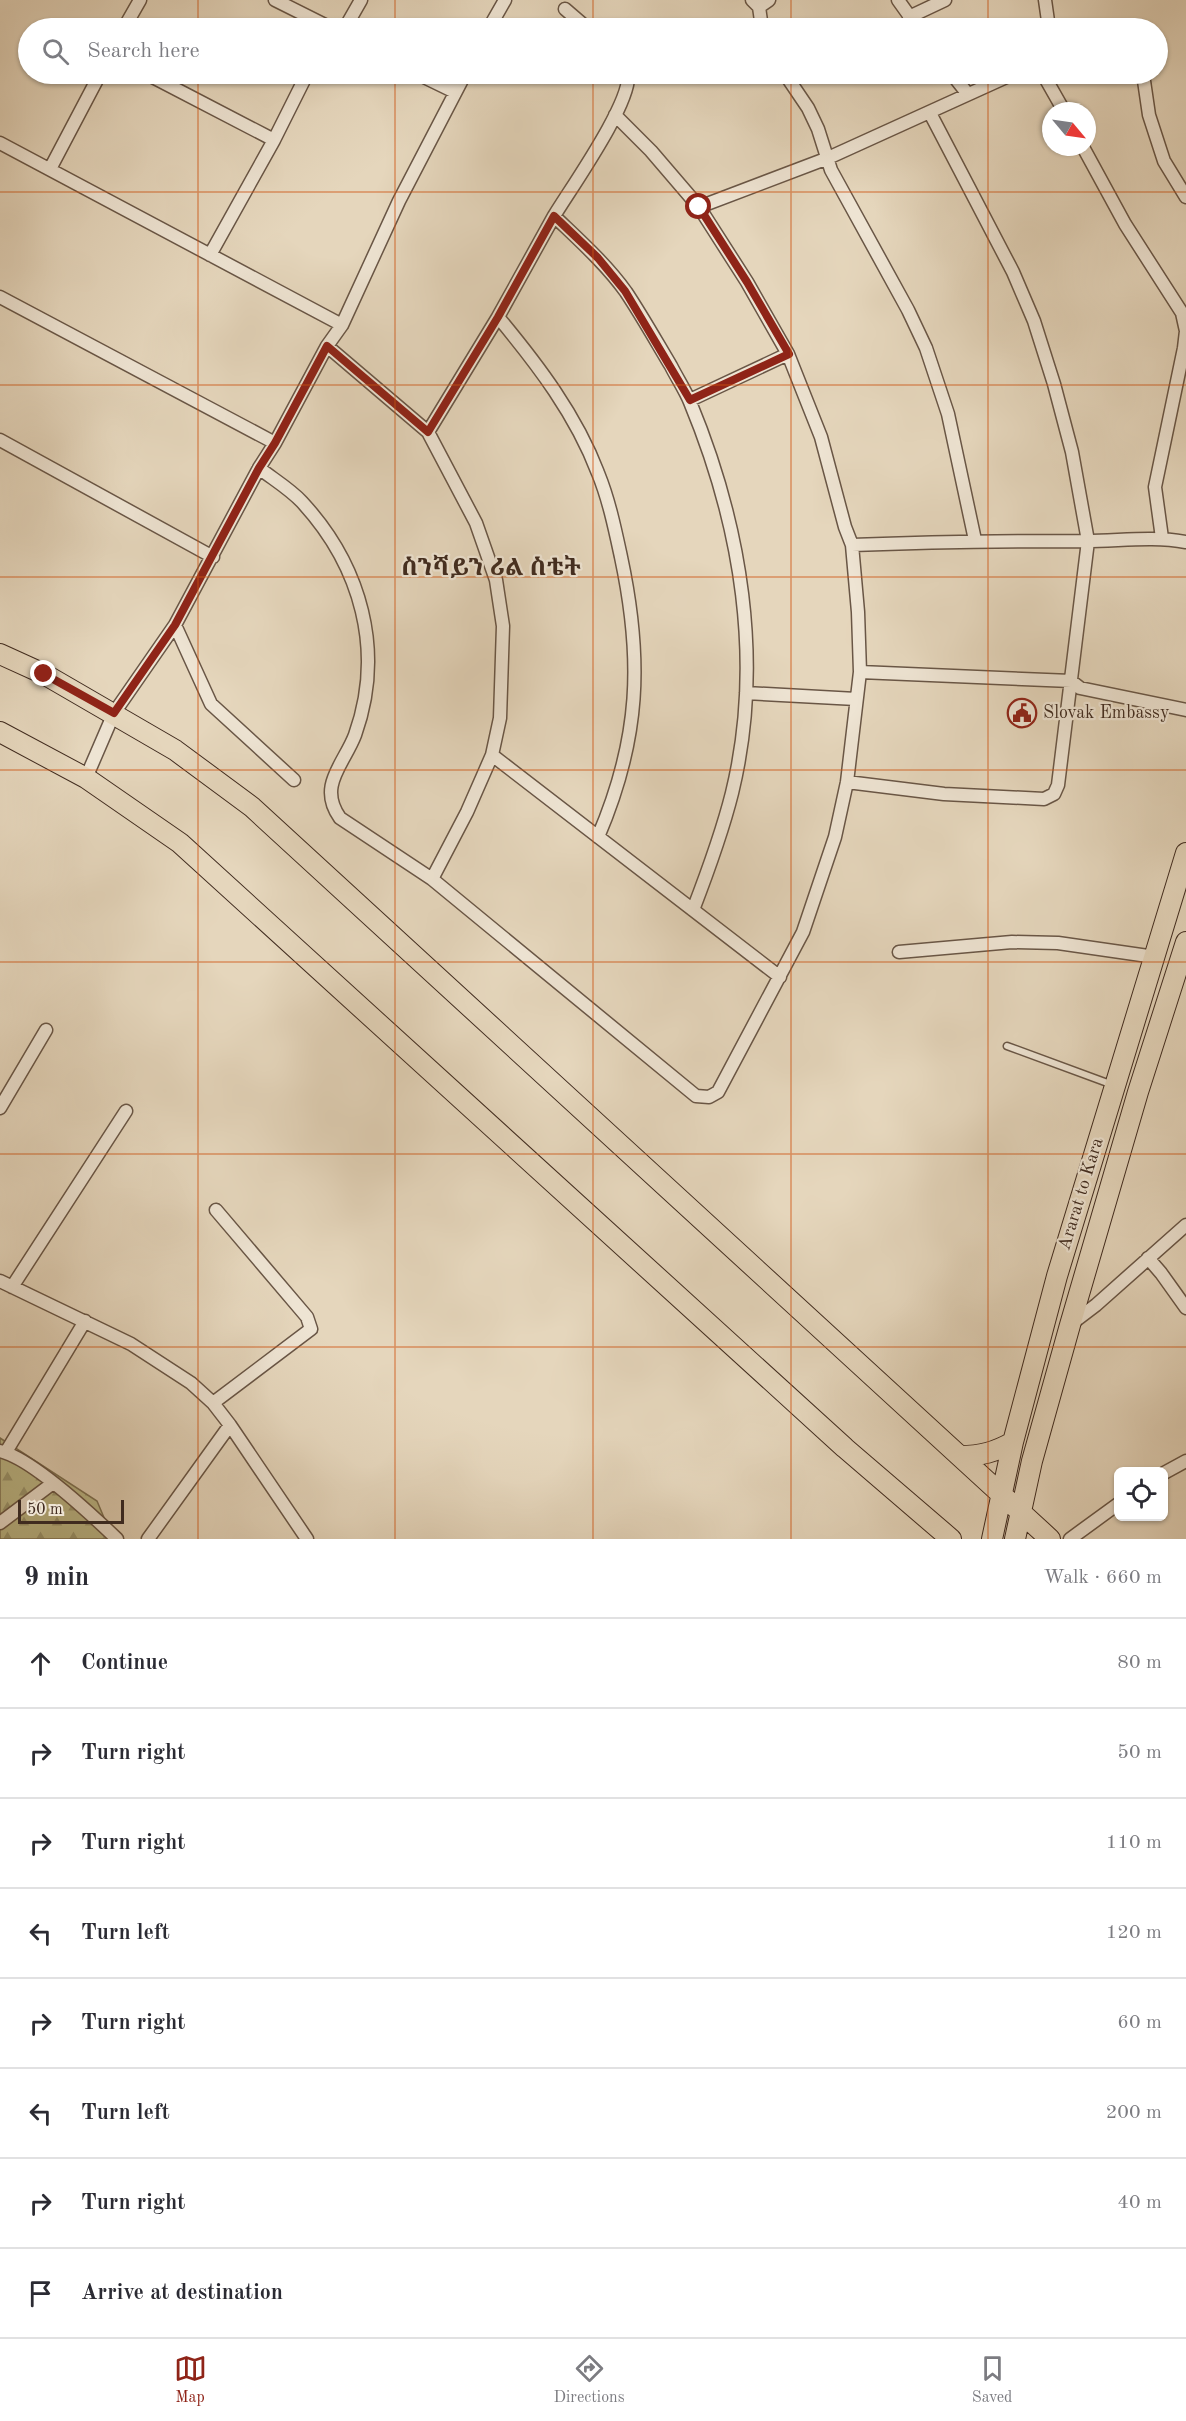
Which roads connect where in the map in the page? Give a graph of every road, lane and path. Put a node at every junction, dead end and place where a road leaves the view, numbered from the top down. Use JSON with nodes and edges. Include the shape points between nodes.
{"nodes":[{"id":1,"x":140,"y":0,"type":"edge"},
{"id":2,"x":275,"y":0,"type":"edge"},
{"id":3,"x":361,"y":0,"type":"edge"},
{"id":4,"x":505,"y":0,"type":"edge"},
{"id":5,"x":898,"y":0,"type":"edge"},
{"id":6,"x":945,"y":0,"type":"edge"},
{"id":7,"x":1045,"y":0,"type":"edge"},
{"id":8,"x":760,"y":2,"type":"edge"},
{"id":9,"x":565,"y":9,"type":"dead end"},
{"id":10,"x":909,"y":17,"type":"joint"},
{"id":11,"x":130,"y":18,"type":"edge"},
{"id":12,"x":311,"y":18,"type":"edge"},
{"id":13,"x":351,"y":18,"type":"edge"},
{"id":14,"x":495,"y":18,"type":"edge"},
{"id":15,"x":575,"y":18,"type":"edge"},
{"id":16,"x":761,"y":18,"type":"edge"},
{"id":17,"x":1048,"y":18,"type":"edge"},
{"id":18,"x":95,"y":84,"type":"edge"},
{"id":19,"x":166,"y":84,"type":"edge"},
{"id":20,"x":302,"y":84,"type":"edge"},
{"id":21,"x":439,"y":84,"type":"edge"},
{"id":22,"x":459,"y":84,"type":"edge"},
{"id":23,"x":628,"y":84,"type":"edge"},
{"id":24,"x":792,"y":84,"type":"edge"},
{"id":25,"x":960,"y":84,"type":"edge"},
{"id":26,"x":989,"y":84,"type":"edge"},
{"id":27,"x":1049,"y":84,"type":"edge"},
{"id":28,"x":1144,"y":84,"type":"edge"},
{"id":29,"x":455,"y":92,"type":"junction"},
{"id":30,"x":967,"y":93,"type":"junction"},
{"id":31,"x":1059,"y":102,"type":"edge"},
{"id":32,"x":930,"y":113,"type":"junction"},
{"id":33,"x":615,"y":115,"type":"junction"},
{"id":34,"x":274,"y":140,"type":"junction"},
{"id":35,"x":0,"y":142,"type":"edge"},
{"id":36,"x":1088,"y":156,"type":"edge"},
{"id":37,"x":828,"y":158,"type":"junction"},
{"id":38,"x":50,"y":169,"type":"junction"},
{"id":39,"x":1186,"y":197,"type":"edge"},
{"id":40,"x":699,"y":207,"type":"junction"},
{"id":41,"x":554,"y":216,"type":"junction"},
{"id":42,"x":210,"y":255,"type":"junction"},
{"id":43,"x":0,"y":297,"type":"edge"},
{"id":44,"x":1184,"y":309,"type":"edge"},
{"id":45,"x":498,"y":317,"type":"junction"},
{"id":46,"x":342,"y":325,"type":"junction"},
{"id":47,"x":327,"y":346,"type":"junction"},
{"id":48,"x":789,"y":354,"type":"junction"},
{"id":49,"x":690,"y":400,"type":"junction"},
{"id":50,"x":428,"y":432,"type":"junction"},
{"id":51,"x":0,"y":440,"type":"edge"},
{"id":52,"x":275,"y":443,"type":"junction"},
{"id":53,"x":259,"y":468,"type":"junction"},
{"id":54,"x":1162,"y":538,"type":"junction"},
{"id":55,"x":975,"y":540,"type":"junction"},
{"id":56,"x":1088,"y":541,"type":"junction"},
{"id":57,"x":1186,"y":542,"type":"edge"},
{"id":58,"x":852,"y":545,"type":"junction"},
{"id":59,"x":213,"y":557,"type":"junction"},
{"id":60,"x":175,"y":625,"type":"junction"},
{"id":61,"x":0,"y":654,"type":"edge"},
{"id":62,"x":860,"y":672,"type":"junction"},
{"id":63,"x":1071,"y":681,"type":"junction"},
{"id":64,"x":746,"y":693,"type":"junction"},
{"id":65,"x":856,"y":699,"type":"junction"},
{"id":66,"x":1186,"y":710,"type":"edge"},
{"id":67,"x":114,"y":713,"type":"junction"},
{"id":68,"x":0,"y":732,"type":"edge"},
{"id":69,"x":492,"y":755,"type":"junction"},
{"id":70,"x":86,"y":778,"type":"junction"},
{"id":71,"x":294,"y":780,"type":"dead end"},
{"id":72,"x":847,"y":782,"type":"junction"},
{"id":73,"x":598,"y":837,"type":"junction"},
{"id":74,"x":1186,"y":854,"type":"edge"},
{"id":75,"x":432,"y":879,"type":"junction"},
{"id":76,"x":693,"y":909,"type":"junction"},
{"id":77,"x":1177,"y":915,"type":"edge"},
{"id":78,"x":1186,"y":942,"type":"edge"},
{"id":79,"x":898,"y":952,"type":"dead end"},
{"id":80,"x":1155,"y":957,"type":"junction"},
{"id":81,"x":1181,"y":975,"type":"edge"},
{"id":82,"x":780,"y":977,"type":"junction"},
{"id":83,"x":46,"y":1030,"type":"dead end"},
{"id":84,"x":1006,"y":1046,"type":"dead end"},
{"id":85,"x":1114,"y":1086,"type":"junction"},
{"id":86,"x":0,"y":1108,"type":"edge"},
{"id":87,"x":126,"y":1111,"type":"dead end"},
{"id":88,"x":216,"y":1210,"type":"dead end"},
{"id":89,"x":1186,"y":1225,"type":"edge"},
{"id":90,"x":1148,"y":1258,"type":"junction"},
{"id":91,"x":0,"y":1281,"type":"edge"},
{"id":92,"x":12,"y":1287,"type":"junction"},
{"id":93,"x":1186,"y":1308,"type":"edge"},
{"id":94,"x":85,"y":1321,"type":"junction"},
{"id":95,"x":1070,"y":1325,"type":"junction"},
{"id":96,"x":213,"y":1403,"type":"junction"},
{"id":97,"x":230,"y":1425,"type":"junction"},
{"id":98,"x":1013,"y":1443,"type":"junction"},
{"id":99,"x":3,"y":1452,"type":"edge"},
{"id":100,"x":960,"y":1456,"type":"junction"},
{"id":101,"x":1186,"y":1461,"type":"edge"},
{"id":102,"x":1168,"y":1471,"type":"edge"},
{"id":103,"x":52,"y":1483,"type":"junction"},
{"id":104,"x":1003,"y":1495,"type":"junction"},
{"id":105,"x":1114,"y":1508,"type":"edge"},
{"id":106,"x":1022,"y":1512,"type":"junction"},
{"id":107,"x":0,"y":1523,"type":"edge"},
{"id":108,"x":117,"y":1539,"type":"edge"},
{"id":109,"x":148,"y":1539,"type":"edge"},
{"id":110,"x":307,"y":1539,"type":"edge"},
{"id":111,"x":951,"y":1539,"type":"edge"},
{"id":112,"x":992,"y":1539,"type":"edge"},
{"id":113,"x":1015,"y":1539,"type":"edge"},
{"id":114,"x":1050,"y":1539,"type":"edge"},
{"id":115,"x":1070,"y":1539,"type":"edge"}],
"edges":[{"from":1,"to":11,"type":"street"},
{"from":2,"to":12,"type":"street"},
{"from":3,"to":13,"type":"street"},
{"from":4,"to":14,"type":"street"},
{"from":5,"to":10,"type":"street"},
{"from":6,"to":10,"type":"street"},
{"from":7,"to":17,"type":"street"},
{"from":8,"to":16,"type":"street"},
{"from":9,"to":15,"type":"street"},
{"from":18,"to":38,"type":"street"},
{"from":19,"to":34,"type":"street"},
{"from":20,"to":34,"type":"street"},
{"from":21,"to":29,"type":"street"},
{"from":22,"to":29,"type":"street"},
{"from":23,"to":33,"type":"street"},
{"from":24,"to":37,"type":"street","via":[[808,108]]},
{"from":25,"to":30,"type":"street"},
{"from":26,"to":30,"type":"street"},
{"from":27,"to":31,"type":"street"},
{"from":28,"to":39,"type":"street","via":[[1149,116],[1164,161]]},
{"from":29,"to":46,"type":"street"},
{"from":30,"to":32,"type":"street"},
{"from":32,"to":37,"type":"street"},
{"from":32,"to":56,"type":"street","via":[[1013,272],[1034,321],[1072,452]]},
{"from":33,"to":40,"type":"street"},
{"from":33,"to":41,"type":"street"},
{"from":34,"to":42,"type":"street"},
{"from":35,"to":38,"type":"street"},
{"from":36,"to":44,"type":"street","via":[[1125,224]]},
{"from":37,"to":40,"type":"street"},
{"from":37,"to":55,"type":"street","via":[[927,348],[948,414]]},
{"from":38,"to":42,"type":"street"},
{"from":40,"to":48,"type":"street"},
{"from":41,"to":45,"type":"street"},
{"from":41,"to":49,"type":"street","via":[[598,258],[625,291]]},
{"from":42,"to":46,"type":"street"},
{"from":43,"to":52,"type":"street"},
{"from":44,"to":54,"type":"street","via":[[1184,348],[1155,487]]},
{"from":45,"to":50,"type":"street"},
{"from":45,"to":73,"type":"street","via":[[553,388],[599,474],[630,599],[636,660],[634,698],[620,777]]},
{"from":46,"to":47,"type":"street"},
{"from":47,"to":50,"type":"street"},
{"from":47,"to":52,"type":"street"},
{"from":48,"to":49,"type":"street"},
{"from":48,"to":58,"type":"street","via":[[821,436]]},
{"from":49,"to":64,"type":"street","via":[[722,488],[736,551],[743,590]]},
{"from":50,"to":69,"type":"street","via":[[476,524],[496,580],[502,626],[502,683]]},
{"from":51,"to":59,"type":"street"},
{"from":52,"to":53,"type":"street"},
{"from":53,"to":59,"type":"street"},
{"from":53,"to":75,"type":"street","via":[[301,501],[326,534],[350,574],[366,620],[370,659],[365,694],[355,735],[336,771],[331,805],[340,818]]},
{"from":54,"to":56,"type":"street"},
{"from":54,"to":57,"type":"street"},
{"from":55,"to":56,"type":"street"},
{"from":55,"to":58,"type":"street"},
{"from":56,"to":63,"type":"street"},
{"from":58,"to":62,"type":"street"},
{"from":59,"to":60,"type":"street"},
{"from":60,"to":67,"type":"street"},
{"from":60,"to":71,"type":"street","via":[[211,704]]},
{"from":61,"to":67,"type":"main road"},
{"from":62,"to":63,"type":"street"},
{"from":62,"to":65,"type":"street"},
{"from":63,"to":66,"type":"street","via":[[1080,687]]},
{"from":63,"to":72,"type":"street","via":[[1058,785],[1054,794],[1044,799],[944,794]]},
{"from":64,"to":65,"type":"street"},
{"from":64,"to":76,"type":"street","via":[[732,792]]},
{"from":65,"to":72,"type":"street"},
{"from":67,"to":70,"type":"street"},
{"from":67,"to":100,"type":"main road","via":[[175,750],[260,815]]},
{"from":68,"to":70,"type":"main road"},
{"from":69,"to":73,"type":"street"},
{"from":69,"to":75,"type":"street"},
{"from":70,"to":111,"type":"main road","via":[[180,843],[226,882],[845,1448]]},
{"from":72,"to":82,"type":"street","via":[[819,885]]},
{"from":73,"to":76,"type":"street"},
{"from":74,"to":77,"type":"main road","name":"Ararat to Kara"},
{"from":75,"to":82,"type":"street","via":[[696,1096],[709,1097],[718,1092]]},
{"from":76,"to":82,"type":"street"},
{"from":77,"to":80,"type":"main road","name":"Ararat to Kara"},
{"from":78,"to":81,"type":"main road","name":"Ararat to Kara"},
{"from":79,"to":80,"type":"street","via":[[1012,942],[1058,943]]},
{"from":80,"to":85,"type":"main road","name":"Ararat to Kara"},
{"from":81,"to":95,"type":"main road","name":"Ararat to Kara","via":[[1138,1092]]},
{"from":83,"to":86,"type":"street"},
{"from":84,"to":85,"type":"lane"},
{"from":85,"to":98,"type":"main road","name":"Ararat to Kara","via":[[1057,1276]]},
{"from":87,"to":92,"type":"street"},
{"from":88,"to":96,"type":"street","via":[[307,1317],[311,1329]]},
{"from":89,"to":90,"type":"street"},
{"from":90,"to":93,"type":"street"},
{"from":90,"to":95,"type":"street"},
{"from":91,"to":92,"type":"street"},
{"from":92,"to":94,"type":"street"},
{"from":94,"to":96,"type":"street","via":[[160,1362]]},
{"from":94,"to":99,"type":"street"},
{"from":95,"to":106,"type":"main road","name":"Ararat to Kara"},
{"from":96,"to":97,"type":"street"},
{"from":97,"to":109,"type":"street"},
{"from":97,"to":110,"type":"street"},
{"from":98,"to":100,"type":"main road","via":[[996,1452]]},
{"from":98,"to":104,"type":"main road","name":"Ararat to Kara"},
{"from":99,"to":103,"type":"street"},
{"from":100,"to":104,"type":"main road"},
{"from":101,"to":102,"type":"street"},
{"from":103,"to":107,"type":"street"},
{"from":103,"to":108,"type":"street"},
{"from":104,"to":106,"type":"main road"},
{"from":104,"to":112,"type":"main road","name":"Ararat to Kara"},
{"from":105,"to":115,"type":"street"},
{"from":106,"to":113,"type":"main road","name":"Ararat to Kara"},
{"from":106,"to":114,"type":"main road"}]}
